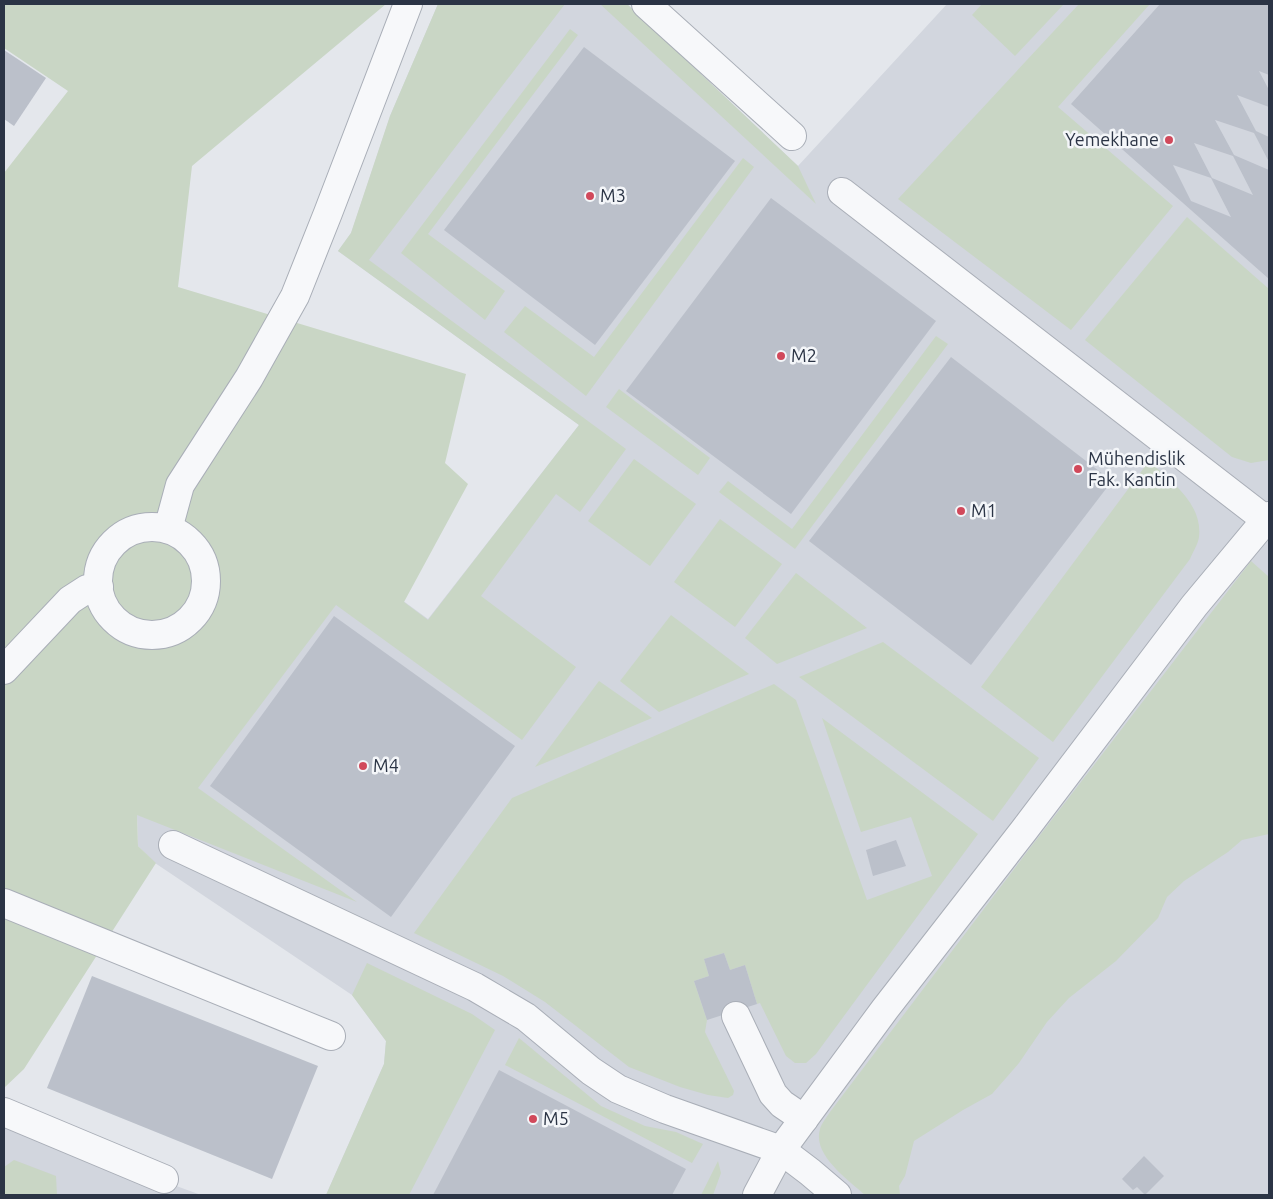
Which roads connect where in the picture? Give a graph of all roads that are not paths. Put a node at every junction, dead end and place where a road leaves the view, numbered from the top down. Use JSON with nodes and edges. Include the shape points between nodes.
{"nodes":[{"id":1,"x":408,"y":4,"type":"edge"},
{"id":2,"x":646,"y":4,"type":"edge"},
{"id":3,"x":792,"y":136,"type":"dead end"},
{"id":4,"x":842,"y":192,"type":"dead end"},
{"id":5,"x":1268,"y":518,"type":"edge"},
{"id":6,"x":168,"y":529,"type":"junction"},
{"id":7,"x":99,"y":587,"type":"junction"},
{"id":8,"x":4,"y":670,"type":"edge"},
{"id":9,"x":173,"y":845,"type":"dead end"},
{"id":10,"x":4,"y":903,"type":"edge"},
{"id":11,"x":736,"y":1016,"type":"dead end"},
{"id":12,"x":331,"y":1036,"type":"dead end"},
{"id":13,"x":4,"y":1112,"type":"edge"},
{"id":14,"x":804,"y":1119,"type":"junction"},
{"id":15,"x":781,"y":1150,"type":"junction"},
{"id":16,"x":164,"y":1179,"type":"dead end"},
{"id":17,"x":757,"y":1195,"type":"edge"},
{"id":18,"x":837,"y":1195,"type":"edge"}],
"edges":[{"from":1,"to":6,"type":"lane","via":[[295,296],[249,378],[180,485]]},
{"from":2,"to":3,"type":"lane"},
{"from":4,"to":5,"type":"lane"},
{"from":5,"to":14,"type":"lane","via":[[1194,606]]},
{"from":6,"to":7,"type":"lane","via":[[132,530],[117,540],[106,553],[100,569]]},
{"from":6,"to":7,"type":"lane","via":[[184,537],[197,550],[205,567],[207,585],[202,603],[192,618],[161,634],[127,629],[113,618]]},
{"from":7,"to":8,"type":"lane","via":[[87,589],[70,600]]},
{"from":9,"to":15,"type":"lane","via":[[475,987],[526,1017],[590,1071],[618,1089]]},
{"from":10,"to":12,"type":"lane"},
{"from":11,"to":14,"type":"lane","via":[[773,1094]]},
{"from":13,"to":16,"type":"lane"},
{"from":14,"to":15,"type":"lane"},
{"from":15,"to":17,"type":"lane"},
{"from":15,"to":18,"type":"lane"}]}
